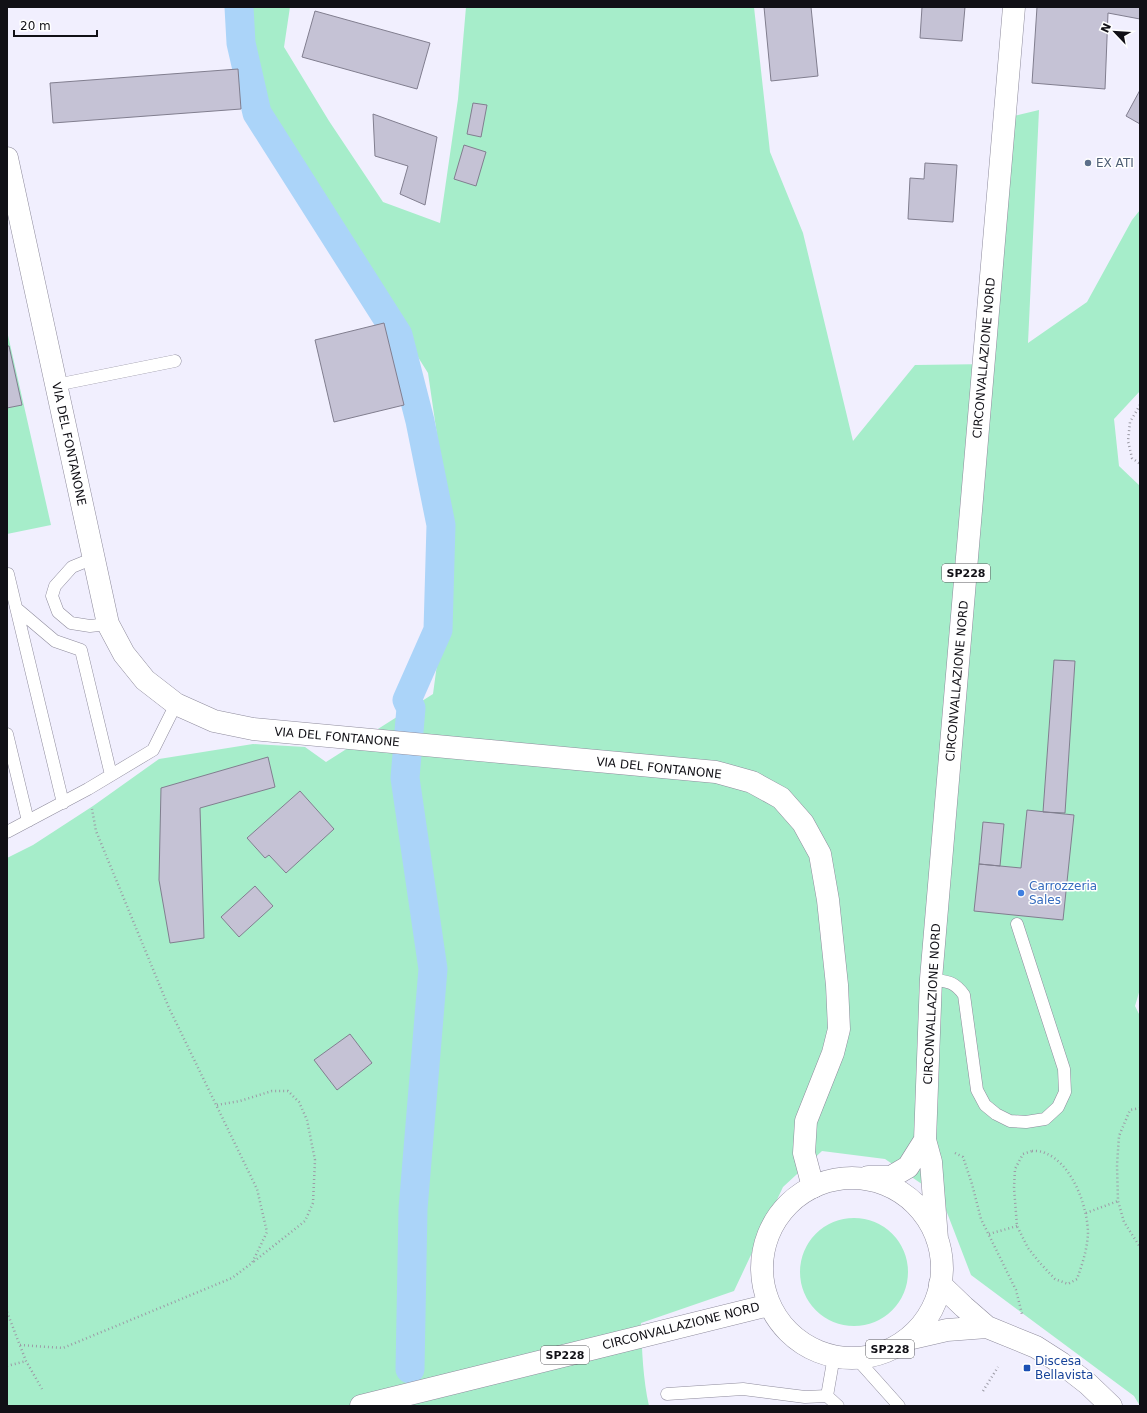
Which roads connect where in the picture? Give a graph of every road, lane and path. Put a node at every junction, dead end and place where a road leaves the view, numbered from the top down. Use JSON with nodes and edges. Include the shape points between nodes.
{"nodes":[{"id":1,"x":1014,"y":7,"type":"edge"},
{"id":2,"x":7,"y":158,"type":"edge"},
{"id":3,"x":175,"y":361,"type":"dead end"},
{"id":4,"x":56,"y":385,"type":"junction"},
{"id":5,"x":1140,"y":405,"type":"edge"},
{"id":6,"x":1140,"y":464,"type":"edge"},
{"id":7,"x":94,"y":558,"type":"junction"},
{"id":8,"x":7,"y":574,"type":"edge"},
{"id":9,"x":16,"y":608,"type":"junction"},
{"id":10,"x":108,"y":624,"type":"junction"},
{"id":11,"x":176,"y":704,"type":"junction"},
{"id":12,"x":7,"y":734,"type":"edge"},
{"id":13,"x":111,"y":775,"type":"junction"},
{"id":14,"x":88,"y":789,"type":"junction"},
{"id":15,"x":63,"y":803,"type":"junction"},
{"id":16,"x":28,"y":821,"type":"junction"},
{"id":17,"x":7,"y":832,"type":"edge"},
{"id":18,"x":1017,"y":924,"type":"dead end"},
{"id":19,"x":931,"y":979,"type":"junction"},
{"id":20,"x":217,"y":1105,"type":"junction"},
{"id":21,"x":1140,"y":1108,"type":"edge"},
{"id":22,"x":925,"y":1140,"type":"junction"},
{"id":23,"x":950,"y":1151,"type":"dead end"},
{"id":24,"x":853,"y":1178,"type":"junction"},
{"id":25,"x":813,"y":1187,"type":"junction"},
{"id":26,"x":1118,"y":1201,"type":"junction"},
{"id":27,"x":1086,"y":1212,"type":"junction"},
{"id":28,"x":1018,"y":1226,"type":"junction"},
{"id":29,"x":989,"y":1234,"type":"junction"},
{"id":30,"x":937,"y":1239,"type":"junction"},
{"id":31,"x":1140,"y":1247,"type":"edge"},
{"id":32,"x":252,"y":1263,"type":"junction"},
{"id":33,"x":940,"y":1284,"type":"junction"},
{"id":34,"x":769,"y":1304,"type":"junction"},
{"id":35,"x":7,"y":1312,"type":"edge"},
{"id":36,"x":1023,"y":1318,"type":"dead end"},
{"id":37,"x":987,"y":1327,"type":"junction"},
{"id":38,"x":908,"y":1339,"type":"junction"},
{"id":39,"x":20,"y":1345,"type":"junction"},
{"id":40,"x":834,"y":1356,"type":"junction"},
{"id":41,"x":857,"y":1359,"type":"junction"},
{"id":42,"x":26,"y":1360,"type":"junction"},
{"id":43,"x":7,"y":1366,"type":"edge"},
{"id":44,"x":998,"y":1367,"type":"dead end"},
{"id":45,"x":42,"y":1389,"type":"dead end"},
{"id":46,"x":983,"y":1391,"type":"dead end"},
{"id":47,"x":667,"y":1394,"type":"dead end"},
{"id":48,"x":827,"y":1396,"type":"junction"},
{"id":49,"x":361,"y":1406,"type":"edge"},
{"id":50,"x":838,"y":1406,"type":"edge"},
{"id":51,"x":899,"y":1406,"type":"edge"},
{"id":52,"x":1111,"y":1406,"type":"edge"}],
"edges":[{"from":1,"to":19,"type":"main road","name":"CIRCONVALLAZIONE NORD","number":"SP228"},
{"from":2,"to":4,"type":"main road","name":"VIA DEL FONTANONE"},
{"from":3,"to":4,"type":"lane"},
{"from":4,"to":7,"type":"main road","name":"VIA DEL FONTANONE"},
{"from":5,"to":6,"type":"path","via":[[1130,422],[1128,441],[1132,458]]},
{"from":7,"to":10,"type":"main road","name":"VIA DEL FONTANONE"},
{"from":7,"to":10,"type":"lane","via":[[72,567],[55,586],[52,596],[58,612],[71,624]]},
{"from":8,"to":9,"type":"lane"},
{"from":9,"to":13,"type":"lane","via":[[55,641],[81,650]]},
{"from":9,"to":15,"type":"lane"},
{"from":10,"to":11,"type":"main road","name":"VIA DEL FONTANONE","via":[[124,654],[145,680]]},
{"from":11,"to":13,"type":"lane","via":[[153,750]]},
{"from":11,"to":25,"type":"main road","name":"VIA DEL FONTANONE","via":[[214,721],[253,729],[716,772],[752,782],[781,798],[803,823],[820,854],[828,900],[837,985],[839,1029],[833,1053],[806,1121],[804,1153]]},
{"from":12,"to":16,"type":"lane"},
{"from":13,"to":14,"type":"lane"},
{"from":14,"to":15,"type":"lane"},
{"from":14,"to":20,"type":"path","via":[[96,831],[169,1008]]},
{"from":15,"to":16,"type":"lane"},
{"from":16,"to":17,"type":"lane"},
{"from":18,"to":19,"type":"lane","via":[[1064,1069],[1065,1092],[1058,1107],[1045,1119],[1010,1121],[985,1105],[977,1090],[964,995],[958,986]]},
{"from":19,"to":22,"type":"main road","name":"CIRCONVALLAZIONE NORD","number":"SP228"},
{"from":20,"to":32,"type":"path","via":[[257,1189],[266,1232]]},
{"from":20,"to":32,"type":"path","via":[[272,1091],[288,1091],[299,1102],[307,1120],[315,1160],[314,1203],[305,1221]]},
{"from":21,"to":26,"type":"path","via":[[1130,1110],[1119,1136],[1116,1165]]},
{"from":22,"to":24,"type":"main road","number":"SP228","via":[[908,1167],[891,1177]]},
{"from":22,"to":30,"type":"main road","name":"CIRCONVALLAZIONE NORD","via":[[931,1162]]},
{"from":23,"to":29,"type":"path","via":[[963,1157],[981,1219]]},
{"from":24,"to":25,"type":"main road","number":"SP228","via":[[832,1180]]},
{"from":24,"to":30,"type":"main road","number":"SP228","via":[[880,1182],[905,1195],[924,1214]]},
{"from":25,"to":34,"type":"main road","number":"SP228","via":[[790,1202],[773,1224],[763,1250],[762,1278]]},
{"from":26,"to":27,"type":"path"},
{"from":26,"to":31,"type":"path","via":[[1124,1222]]},
{"from":27,"to":28,"type":"path","via":[[1088,1234],[1085,1257],[1077,1279],[1068,1284],[1055,1279],[1040,1263],[1028,1248]]},
{"from":27,"to":28,"type":"path","via":[[1080,1194],[1059,1162],[1044,1152],[1032,1151],[1023,1154],[1016,1169],[1014,1188]]},
{"from":28,"to":29,"type":"path"},
{"from":29,"to":36,"type":"path","via":[[1016,1290]]},
{"from":30,"to":33,"type":"main road","number":"SP228","via":[[942,1261]]},
{"from":32,"to":39,"type":"path","via":[[232,1278],[63,1348]]},
{"from":33,"to":37,"type":"main road"},
{"from":33,"to":38,"type":"main road","number":"SP228","via":[[934,1305],[923,1324]]},
{"from":34,"to":40,"type":"main road","number":"SP228","via":[[783,1328],[804,1345]]},
{"from":34,"to":49,"type":"main road","name":"CIRCONVALLAZIONE NORD","number":"SP228"},
{"from":35,"to":39,"type":"path"},
{"from":37,"to":38,"type":"main road","via":[[948,1330]]},
{"from":37,"to":52,"type":"main road","via":[[1036,1348],[1062,1363]]},
{"from":38,"to":41,"type":"main road","number":"SP228","via":[[884,1353]]},
{"from":39,"to":42,"type":"path"},
{"from":40,"to":41,"type":"main road","number":"SP228"},
{"from":40,"to":48,"type":"lane"},
{"from":41,"to":51,"type":"lane"},
{"from":42,"to":43,"type":"path"},
{"from":42,"to":45,"type":"path"},
{"from":44,"to":46,"type":"path"},
{"from":47,"to":48,"type":"lane","via":[[743,1389],[805,1397]]},
{"from":48,"to":50,"type":"lane"}]}
